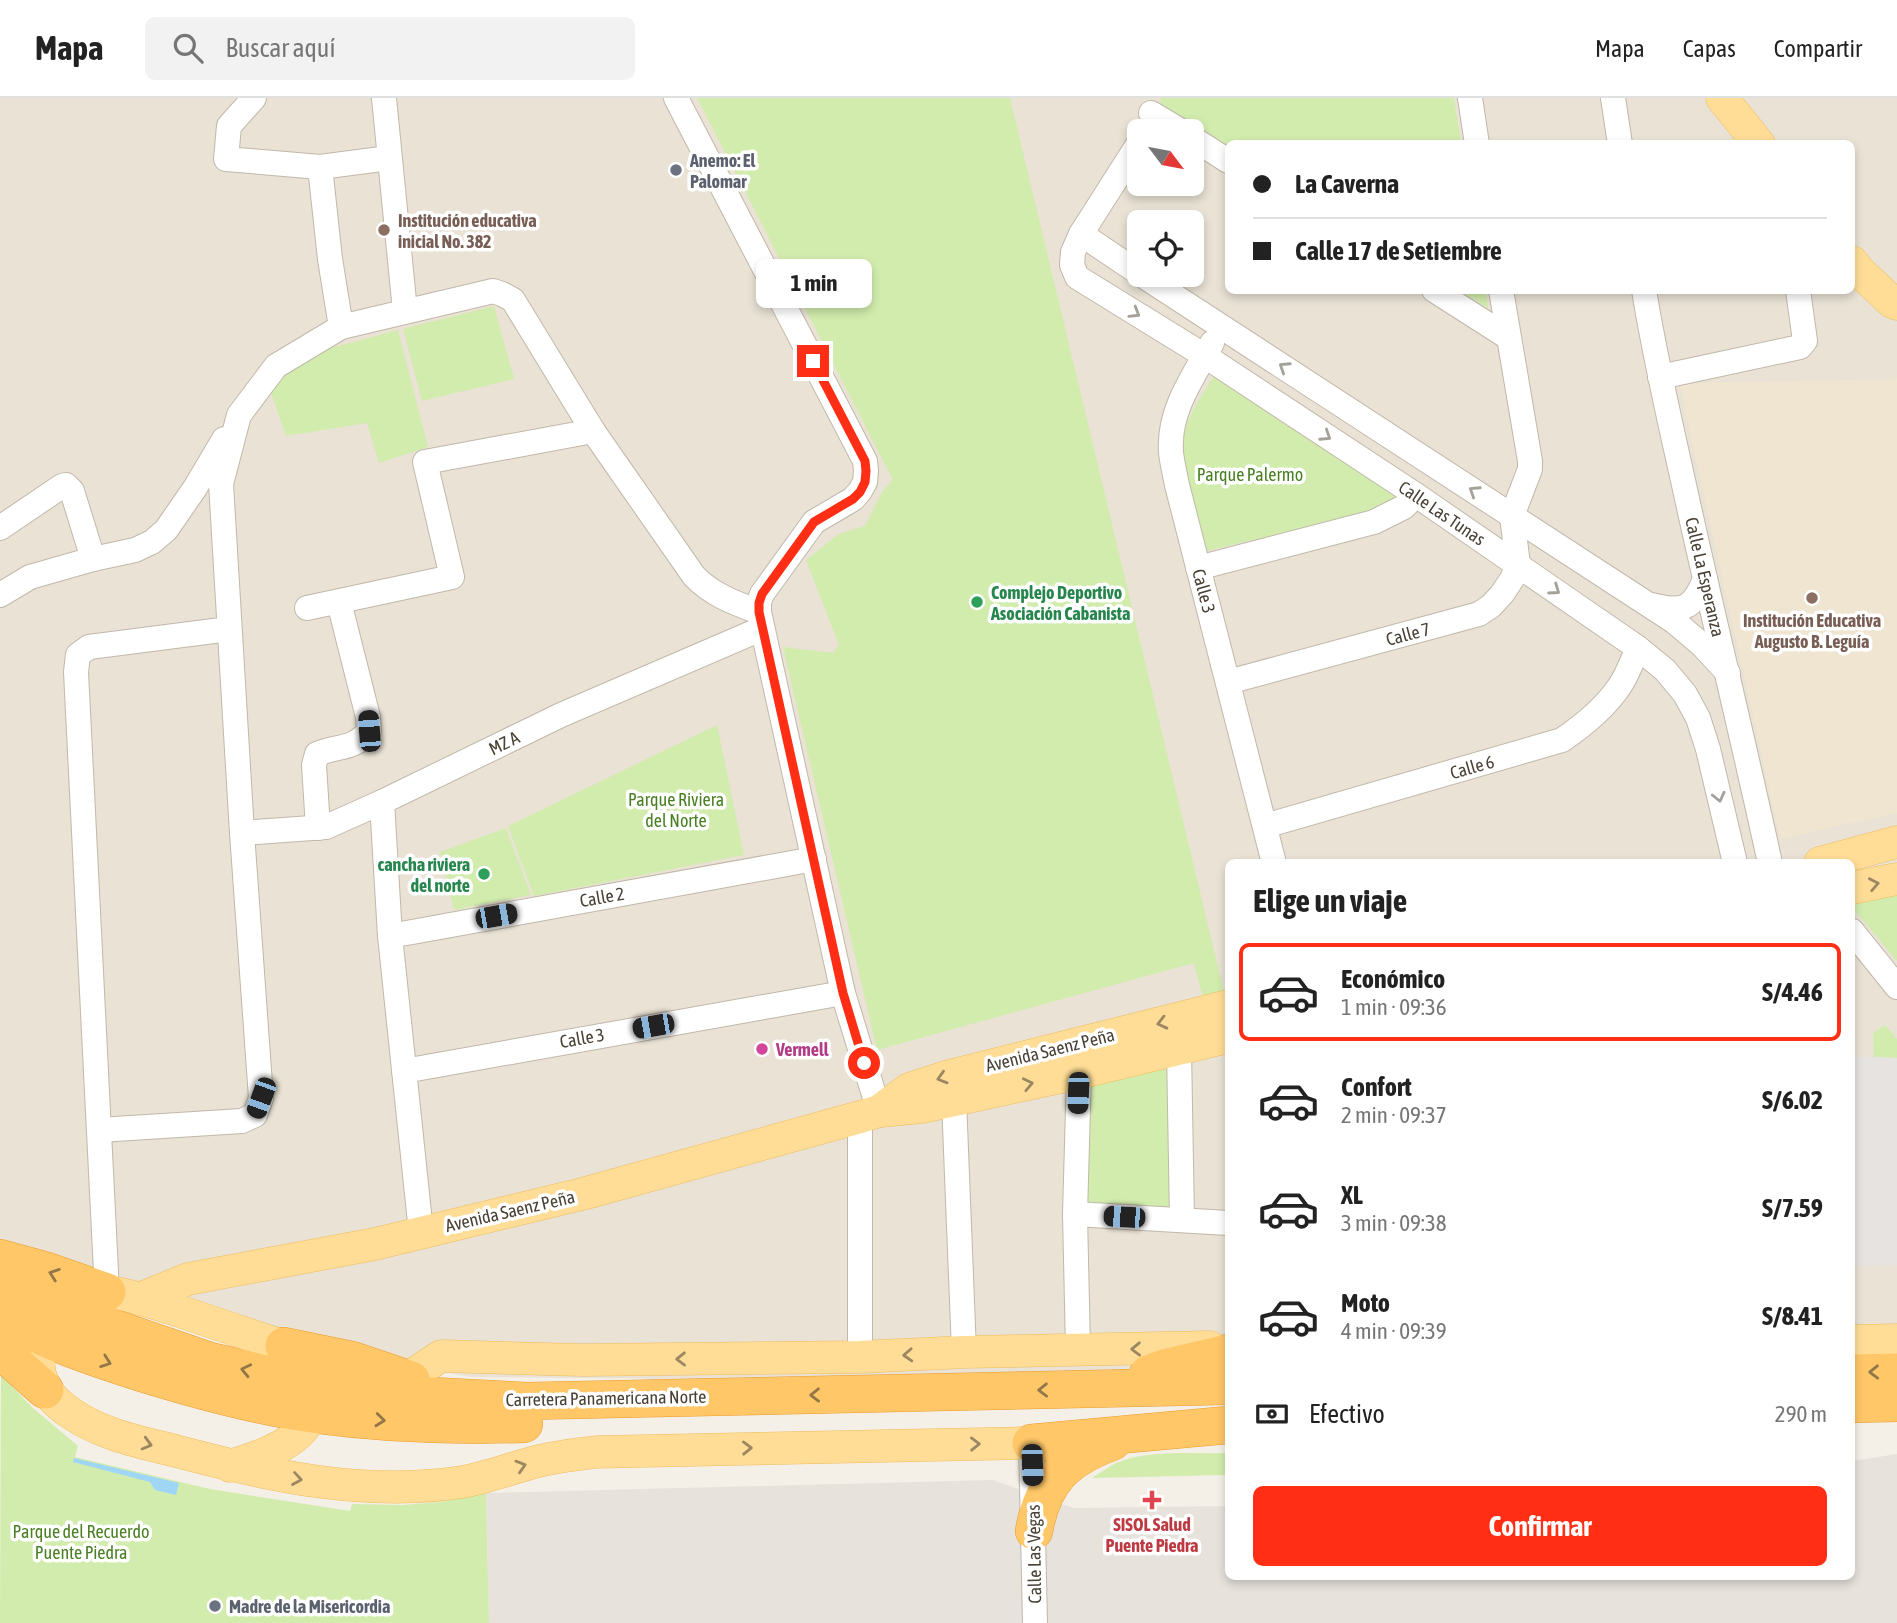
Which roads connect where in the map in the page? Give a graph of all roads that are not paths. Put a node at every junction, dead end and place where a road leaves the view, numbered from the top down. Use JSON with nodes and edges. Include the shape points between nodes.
{"nodes":[{"id":1,"x":254,"y":98,"type":"edge"},
{"id":2,"x":384,"y":98,"type":"edge"},
{"id":3,"x":676,"y":98,"type":"edge"},
{"id":4,"x":1470,"y":98,"type":"edge"},
{"id":5,"x":1613,"y":98,"type":"edge"},
{"id":6,"x":1722,"y":98,"type":"edge"},
{"id":7,"x":1477,"y":140,"type":"edge"},
{"id":8,"x":1619,"y":140,"type":"edge"},
{"id":9,"x":1756,"y":140,"type":"edge"},
{"id":10,"x":1204,"y":146,"type":"edge"},
{"id":11,"x":389,"y":158,"type":"junction"},
{"id":12,"x":1225,"y":159,"type":"edge"},
{"id":13,"x":1127,"y":162,"type":"edge"},
{"id":14,"x":320,"y":167,"type":"junction"},
{"id":15,"x":1080,"y":234,"type":"junction"},
{"id":16,"x":1127,"y":265,"type":"edge"},
{"id":17,"x":1855,"y":266,"type":"edge"},
{"id":18,"x":1161,"y":287,"type":"edge"},
{"id":19,"x":1440,"y":294,"type":"edge"},
{"id":20,"x":1502,"y":294,"type":"edge"},
{"id":21,"x":1645,"y":294,"type":"edge"},
{"id":22,"x":1799,"y":294,"type":"edge"},
{"id":23,"x":1897,"y":304,"type":"edge"},
{"id":24,"x":405,"y":312,"type":"junction"},
{"id":25,"x":341,"y":327,"type":"junction"},
{"id":26,"x":1222,"y":327,"type":"junction"},
{"id":27,"x":1509,"y":338,"type":"junction"},
{"id":28,"x":1205,"y":355,"type":"junction"},
{"id":29,"x":1660,"y":377,"type":"junction"},
{"id":30,"x":239,"y":415,"type":"junction"},
{"id":31,"x":593,"y":431,"type":"junction"},
{"id":32,"x":1416,"y":495,"type":"junction"},
{"id":33,"x":1512,"y":516,"type":"junction"},
{"id":34,"x":0,"y":528,"type":"edge"},
{"id":35,"x":93,"y":559,"type":"junction"},
{"id":36,"x":1518,"y":565,"type":"junction"},
{"id":37,"x":1198,"y":568,"type":"junction"},
{"id":38,"x":1705,"y":579,"type":"junction"},
{"id":39,"x":0,"y":595,"type":"edge"},
{"id":40,"x":339,"y":602,"type":"junction"},
{"id":41,"x":1644,"y":603,"type":"junction"},
{"id":42,"x":307,"y":608,"type":"dead end"},
{"id":43,"x":760,"y":620,"type":"junction"},
{"id":44,"x":229,"y":629,"type":"junction"},
{"id":45,"x":1638,"y":648,"type":"junction"},
{"id":46,"x":1728,"y":673,"type":"junction"},
{"id":47,"x":1228,"y":682,"type":"junction"},
{"id":48,"x":1743,"y":740,"type":"junction"},
{"id":49,"x":1708,"y":749,"type":"junction"},
{"id":50,"x":382,"y":802,"type":"junction"},
{"id":51,"x":1265,"y":826,"type":"junction"},
{"id":52,"x":318,"y":828,"type":"junction"},
{"id":53,"x":242,"y":833,"type":"junction"},
{"id":54,"x":1897,"y":842,"type":"edge"},
{"id":55,"x":814,"y":859,"type":"junction"},
{"id":56,"x":1273,"y":859,"type":"edge"},
{"id":57,"x":1734,"y":859,"type":"edge"},
{"id":58,"x":1769,"y":859,"type":"edge"},
{"id":59,"x":1835,"y":859,"type":"edge"},
{"id":60,"x":1897,"y":879,"type":"edge"},
{"id":61,"x":1855,"y":887,"type":"edge"},
{"id":62,"x":1855,"y":935,"type":"edge"},
{"id":63,"x":390,"y":936,"type":"junction"},
{"id":64,"x":1897,"y":987,"type":"edge"},
{"id":65,"x":843,"y":993,"type":"junction"},
{"id":66,"x":1225,"y":1007,"type":"edge"},
{"id":67,"x":1225,"y":1038,"type":"edge"},
{"id":68,"x":1179,"y":1049,"type":"junction"},
{"id":69,"x":404,"y":1071,"type":"junction"},
{"id":70,"x":1079,"y":1073,"type":"junction"},
{"id":71,"x":954,"y":1100,"type":"junction"},
{"id":72,"x":869,"y":1114,"type":"junction"},
{"id":73,"x":99,"y":1130,"type":"junction"},
{"id":74,"x":1075,"y":1214,"type":"junction"},
{"id":75,"x":1182,"y":1220,"type":"junction"},
{"id":76,"x":1225,"y":1223,"type":"edge"},
{"id":77,"x":421,"y":1232,"type":"junction"},
{"id":78,"x":0,"y":1258,"type":"edge"},
{"id":79,"x":0,"y":1285,"type":"edge"},
{"id":80,"x":142,"y":1297,"type":"junction"},
{"id":81,"x":0,"y":1316,"type":"edge"},
{"id":82,"x":52,"y":1323,"type":"junction"},
{"id":83,"x":1855,"y":1340,"type":"edge"},
{"id":84,"x":1897,"y":1340,"type":"edge"},
{"id":85,"x":284,"y":1346,"type":"junction"},
{"id":86,"x":1225,"y":1346,"type":"edge"},
{"id":87,"x":1078,"y":1349,"type":"junction"},
{"id":88,"x":0,"y":1350,"type":"edge"},
{"id":89,"x":964,"y":1352,"type":"junction"},
{"id":90,"x":1225,"y":1354,"type":"edge"},
{"id":91,"x":860,"y":1357,"type":"junction"},
{"id":92,"x":1897,"y":1372,"type":"edge"},
{"id":93,"x":1855,"y":1373,"type":"edge"},
{"id":94,"x":406,"y":1379,"type":"junction"},
{"id":95,"x":1225,"y":1386,"type":"edge"},
{"id":96,"x":1111,"y":1388,"type":"junction"},
{"id":97,"x":45,"y":1390,"type":"junction"},
{"id":98,"x":312,"y":1398,"type":"junction"},
{"id":99,"x":464,"y":1399,"type":"junction"},
{"id":100,"x":1897,"y":1403,"type":"edge"},
{"id":101,"x":1855,"y":1404,"type":"edge"},
{"id":102,"x":1225,"y":1410,"type":"edge"},
{"id":103,"x":1225,"y":1425,"type":"edge"},
{"id":104,"x":1137,"y":1434,"type":"junction"},
{"id":105,"x":1031,"y":1443,"type":"junction"},
{"id":106,"x":230,"y":1466,"type":"junction"},
{"id":107,"x":1034,"y":1531,"type":"junction"},
{"id":108,"x":1035,"y":1623,"type":"edge"}],
"edges":[{"from":1,"to":14,"type":"street","via":[[229,126],[226,159]]},
{"from":2,"to":11,"type":"street"},
{"from":3,"to":43,"type":"street","via":[[865,461],[860,492],[814,522],[762,594]]},
{"from":4,"to":7,"type":"street"},
{"from":5,"to":8,"type":"street"},
{"from":6,"to":9,"type":"main road"},
{"from":10,"to":12,"type":"street"},
{"from":11,"to":14,"type":"street"},
{"from":11,"to":24,"type":"street"},
{"from":13,"to":15,"type":"street","name":"Calle Las Tunas"},
{"from":14,"to":25,"type":"street"},
{"from":15,"to":16,"type":"street","name":"Calle Las Tunas"},
{"from":15,"to":28,"type":"street","name":"Calle Las Tunas","one_way":true,"via":[[1072,265],[1077,277]]},
{"from":17,"to":23,"type":"main road"},
{"from":18,"to":26,"type":"street","name":"Calle Las Tunas"},
{"from":19,"to":27,"type":"street"},
{"from":20,"to":27,"type":"street"},
{"from":21,"to":29,"type":"street","name":"Calle La Esperanza"},
{"from":22,"to":29,"type":"street","via":[[1805,341],[1800,347]]},
{"from":24,"to":25,"type":"street"},
{"from":24,"to":31,"type":"street","via":[[493,291],[513,300]]},
{"from":25,"to":30,"type":"street","via":[[276,366]]},
{"from":26,"to":28,"type":"street","name":"Calle 3"},
{"from":33,"to":26,"type":"street","name":"Calle Las Tunas","one_way":true},
{"from":27,"to":33,"type":"street","via":[[1530,461]]},
{"from":28,"to":32,"type":"street","name":"Calle Las Tunas","one_way":true},
{"from":28,"to":37,"type":"street","name":"Calle 3","via":[[1174,417],[1171,449]]},
{"from":29,"to":38,"type":"street","name":"Calle La Esperanza"},
{"from":30,"to":35,"type":"street","via":[[166,530],[135,550]]},
{"from":30,"to":44,"type":"street","via":[[221,484]]},
{"from":31,"to":40,"type":"street","via":[[425,462],[452,577]]},
{"from":31,"to":43,"type":"street","via":[[694,576]]},
{"from":32,"to":36,"type":"street","name":"Calle Las Tunas"},
{"from":32,"to":37,"type":"street","via":[[1404,508],[1374,522]]},
{"from":33,"to":36,"type":"street"},
{"from":33,"to":41,"type":"street","name":"Calle Las Tunas"},
{"from":34,"to":35,"type":"street","via":[[66,485],[72,491]]},
{"from":35,"to":39,"type":"street","via":[[30,577]]},
{"from":36,"to":45,"type":"street","name":"Calle Las Tunas","one_way":true},
{"from":36,"to":47,"type":"street","name":"Calle 7","via":[[1503,594],[1479,614]]},
{"from":37,"to":47,"type":"street","name":"Calle 3"},
{"from":38,"to":41,"type":"street","via":[[1690,604],[1677,609]]},
{"from":38,"to":46,"type":"street","name":"Calle La Esperanza"},
{"from":40,"to":42,"type":"street"},
{"from":40,"to":52,"type":"street","via":[[369,731],[360,741],[317,754]]},
{"from":41,"to":46,"type":"street","name":"Calle Las Tunas","via":[[1675,622]]},
{"from":43,"to":50,"type":"street","name":"MZ A"},
{"from":43,"to":55,"type":"street"},
{"from":44,"to":53,"type":"street"},
{"from":44,"to":73,"type":"street","via":[[89,647],[78,655]]},
{"from":45,"to":49,"type":"street","name":"Calle Las Tunas","via":[[1685,694]]},
{"from":45,"to":51,"type":"street","name":"Calle 6","via":[[1620,686],[1602,708],[1562,740]]},
{"from":46,"to":48,"type":"street","name":"Calle La Esperanza"},
{"from":47,"to":51,"type":"street","name":"Calle 3"},
{"from":48,"to":49,"type":"street"},
{"from":48,"to":58,"type":"street","name":"Calle La Esperanza"},
{"from":49,"to":57,"type":"street","name":"Calle Las Tunas","one_way":true},
{"from":50,"to":52,"type":"street","name":"MZ A"},
{"from":50,"to":63,"type":"street"},
{"from":51,"to":56,"type":"street","name":"Calle 3"},
{"from":52,"to":53,"type":"street","name":"MZ A"},
{"from":53,"to":73,"type":"street","via":[[261,1098],[255,1115],[242,1121]]},
{"from":54,"to":59,"type":"main road"},
{"from":55,"to":63,"type":"street","name":"Calle 2"},
{"from":55,"to":65,"type":"street"},
{"from":61,"to":60,"type":"main road","one_way":true},
{"from":62,"to":64,"type":"street"},
{"from":63,"to":69,"type":"street"},
{"from":65,"to":69,"type":"street","name":"Calle 3"},
{"from":65,"to":72,"type":"street"},
{"from":66,"to":72,"type":"main road","name":"Avenida Saenz Peña","one_way":true,"via":[[909,1088]]},
{"from":67,"to":68,"type":"main road","name":"Avenida Saenz Peña"},
{"from":68,"to":70,"type":"main road","name":"Avenida Saenz Peña"},
{"from":68,"to":75,"type":"street"},
{"from":69,"to":77,"type":"street"},
{"from":71,"to":70,"type":"main road","name":"Avenida Saenz Peña","one_way":true},
{"from":70,"to":74,"type":"street"},
{"from":71,"to":72,"type":"main road","name":"Avenida Saenz Peña"},
{"from":71,"to":89,"type":"street"},
{"from":72,"to":77,"type":"main road","name":"Avenida Saenz Peña","via":[[586,1193]]},
{"from":72,"to":91,"type":"street"},
{"from":73,"to":80,"type":"street"},
{"from":74,"to":75,"type":"street"},
{"from":74,"to":87,"type":"street"},
{"from":75,"to":76,"type":"street"},
{"from":77,"to":80,"type":"main road","name":"Avenida Saenz Peña","via":[[188,1279]]},
{"from":80,"to":78,"type":"highway","one_way":true},
{"from":79,"to":82,"type":"highway","name":"Carretera Panamericana Norte"},
{"from":80,"to":82,"type":"main road","name":"Avenida Saenz Peña","via":[[90,1294],[75,1300]]},
{"from":80,"to":85,"type":"main road"},
{"from":81,"to":82,"type":"highway","name":"Carretera Panamericana Norte"},
{"from":82,"to":97,"type":"main road","via":[[39,1353]]},
{"from":82,"to":98,"type":"highway","name":"Carretera Panamericana Norte","via":[[108,1363],[197,1390]]},
{"from":83,"to":84,"type":"main road"},
{"from":85,"to":94,"type":"highway","via":[[352,1360]]},
{"from":85,"to":98,"type":"main road","via":[[303,1360],[311,1374]]},
{"from":86,"to":87,"type":"main road","one_way":true},
{"from":87,"to":89,"type":"main road"},
{"from":88,"to":97,"type":"highway"},
{"from":89,"to":91,"type":"main road","one_way":true},
{"from":90,"to":96,"type":"highway","via":[[1164,1368]]},
{"from":91,"to":94,"type":"main road","one_way":true,"via":[[582,1360],[442,1356]]},
{"from":92,"to":93,"type":"highway","one_way":true},
{"from":94,"to":99,"type":"highway"},
{"from":95,"to":96,"type":"highway","name":"Carretera Panamericana Norte"},
{"from":96,"to":99,"type":"highway","name":"Carretera Panamericana Norte","one_way":true},
{"from":97,"to":106,"type":"main road","one_way":true,"via":[[72,1415],[103,1430]]},
{"from":98,"to":99,"type":"highway","name":"Carretera Panamericana Norte","via":[[393,1394]]},
{"from":98,"to":102,"type":"highway","name":"Carretera Panamericana Norte","one_way":true,"via":[[394,1422],[467,1425]]},
{"from":98,"to":106,"type":"main road","via":[[306,1424],[298,1434],[267,1454]]},
{"from":100,"to":101,"type":"highway"},
{"from":103,"to":104,"type":"highway"},
{"from":104,"to":105,"type":"highway"},
{"from":104,"to":107,"type":"highway","via":[[1092,1451],[1067,1467],[1042,1499]]},
{"from":106,"to":105,"type":"main road","one_way":true,"via":[[336,1485],[391,1488],[463,1481],[596,1452]]},
{"from":105,"to":107,"type":"street","name":"Calle Las Vegas"},
{"from":107,"to":108,"type":"street","name":"Calle Las Vegas"}]}
